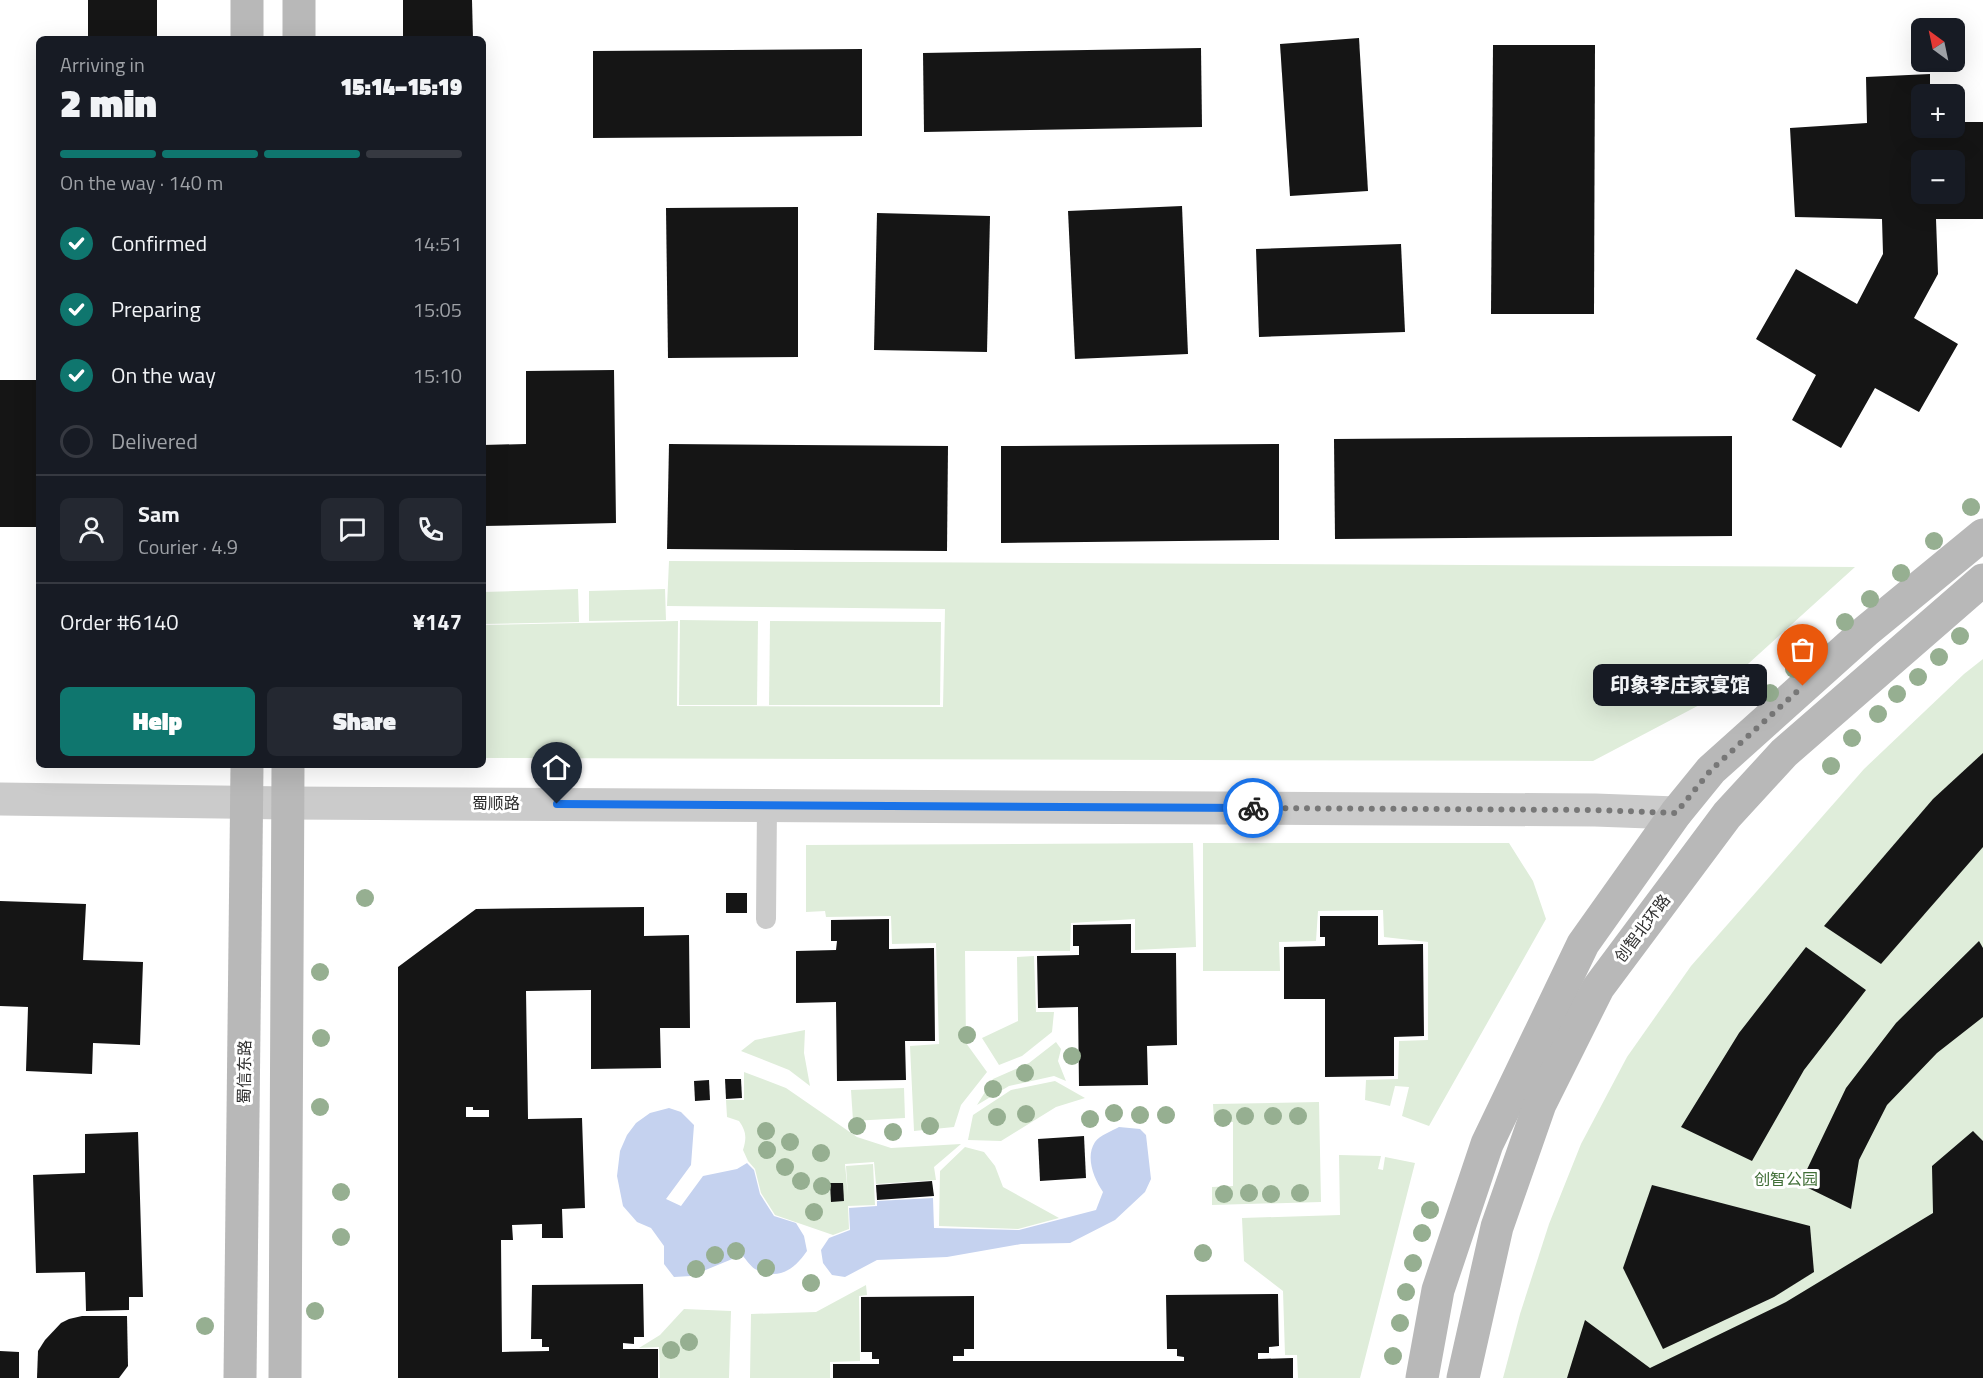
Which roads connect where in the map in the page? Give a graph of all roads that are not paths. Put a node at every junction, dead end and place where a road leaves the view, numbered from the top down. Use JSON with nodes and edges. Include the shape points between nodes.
{"nodes":[{"id":1,"x":247,"y":0,"type":"edge"},
{"id":2,"x":299,"y":0,"type":"edge"},
{"id":3,"x":247,"y":36,"type":"edge"},
{"id":4,"x":299,"y":36,"type":"edge"},
{"id":5,"x":1983,"y":535,"type":"edge"},
{"id":6,"x":1983,"y":580,"type":"edge"},
{"id":7,"x":247,"y":768,"type":"edge"},
{"id":8,"x":288,"y":768,"type":"edge"},
{"id":9,"x":0,"y":799,"type":"edge"},
{"id":10,"x":247,"y":802,"type":"junction"},
{"id":11,"x":286,"y":802,"type":"junction"},
{"id":12,"x":767,"y":805,"type":"junction"},
{"id":13,"x":1676,"y":813,"type":"junction"},
{"id":14,"x":766,"y":920,"type":"dead end"},
{"id":15,"x":240,"y":1378,"type":"edge"},
{"id":16,"x":285,"y":1378,"type":"edge"},
{"id":17,"x":1422,"y":1378,"type":"edge"},
{"id":18,"x":1463,"y":1378,"type":"edge"}],
"edges":[{"from":1,"to":3,"type":"main road"},
{"from":2,"to":4,"type":"main road"},
{"from":5,"to":13,"type":"main road","via":[[1756,728],[1711,770]]},
{"from":6,"to":18,"type":"main road","name":"创智北环路","via":[[1784,753],[1727,815],[1598,988],[1540,1104],[1497,1227]]},
{"from":7,"to":10,"type":"main road","name":"蜀信东路"},
{"from":8,"to":11,"type":"main road"},
{"from":9,"to":10,"type":"street","name":"蜀顺路"},
{"from":10,"to":11,"type":"street","name":"蜀顺路"},
{"from":10,"to":15,"type":"main road","name":"蜀信东路"},
{"from":11,"to":12,"type":"street","name":"蜀顺路"},
{"from":11,"to":16,"type":"main road"},
{"from":12,"to":13,"type":"street","name":"蜀顺路"},
{"from":12,"to":14,"type":"lane"},
{"from":13,"to":17,"type":"main road","via":[[1583,944],[1487,1144],[1438,1290]]}]}
